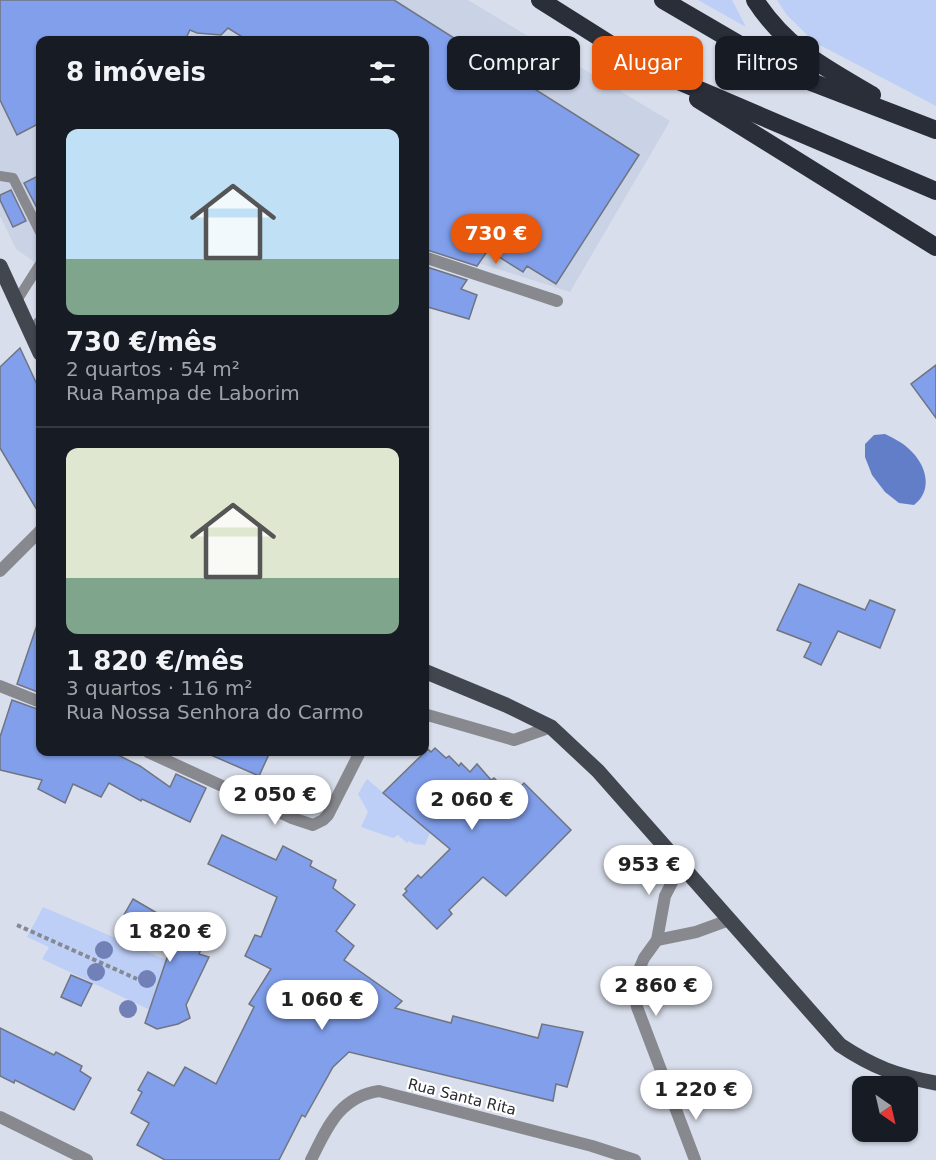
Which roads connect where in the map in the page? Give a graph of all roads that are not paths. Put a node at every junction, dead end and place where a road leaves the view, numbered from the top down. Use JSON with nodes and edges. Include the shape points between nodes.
{"nodes":[{"id":1,"x":540,"y":0,"type":"edge"},
{"id":2,"x":663,"y":0,"type":"edge"},
{"id":3,"x":755,"y":0,"type":"edge"},
{"id":4,"x":597,"y":36,"type":"edge"},
{"id":5,"x":683,"y":90,"type":"edge"},
{"id":6,"x":700,"y":90,"type":"edge"},
{"id":7,"x":928,"y":126,"type":"edge"},
{"id":8,"x":0,"y":176,"type":"edge"},
{"id":9,"x":936,"y":191,"type":"edge"},
{"id":10,"x":36,"y":224,"type":"edge"},
{"id":11,"x":936,"y":247,"type":"edge"},
{"id":12,"x":429,"y":259,"type":"edge"},
{"id":13,"x":0,"y":266,"type":"edge"},
{"id":14,"x":36,"y":270,"type":"edge"},
{"id":15,"x":557,"y":301,"type":"dead end"},
{"id":16,"x":16,"y":302,"type":"junction"},
{"id":17,"x":35,"y":327,"type":"edge"},
{"id":18,"x":36,"y":535,"type":"edge"},
{"id":19,"x":0,"y":571,"type":"edge"},
{"id":20,"x":429,"y":672,"type":"edge"},
{"id":21,"x":0,"y":686,"type":"edge"},
{"id":22,"x":36,"y":700,"type":"edge"},
{"id":23,"x":429,"y":715,"type":"edge"},
{"id":24,"x":551,"y":727,"type":"junction"},
{"id":25,"x":157,"y":756,"type":"edge"},
{"id":26,"x":358,"y":756,"type":"edge"},
{"id":27,"x":681,"y":864,"type":"junction"},
{"id":28,"x":729,"y":920,"type":"junction"},
{"id":29,"x":657,"y":940,"type":"junction"},
{"id":30,"x":936,"y":1083,"type":"edge"},
{"id":31,"x":0,"y":1117,"type":"edge"},
{"id":32,"x":87,"y":1160,"type":"edge"},
{"id":33,"x":311,"y":1160,"type":"edge"},
{"id":34,"x":635,"y":1160,"type":"edge"},
{"id":35,"x":695,"y":1160,"type":"edge"}],
"edges":[{"from":1,"to":4,"type":"highway"},
{"from":2,"to":7,"type":"highway","via":[[788,73]]},
{"from":3,"to":7,"type":"highway","via":[[810,59]]},
{"from":5,"to":11,"type":"highway"},
{"from":6,"to":9,"type":"highway"},
{"from":8,"to":10,"type":"lane","via":[[13,178]]},
{"from":12,"to":15,"type":"street"},
{"from":13,"to":16,"type":"main road"},
{"from":14,"to":16,"type":"lane"},
{"from":16,"to":17,"type":"main road"},
{"from":18,"to":19,"type":"street"},
{"from":20,"to":24,"type":"main road"},
{"from":21,"to":22,"type":"street"},
{"from":23,"to":24,"type":"street","via":[[514,740]]},
{"from":24,"to":27,"type":"main road","via":[[598,771]]},
{"from":25,"to":26,"type":"street","via":[[313,825],[328,815]]},
{"from":27,"to":28,"type":"main road"},
{"from":27,"to":29,"type":"street","via":[[665,896]]},
{"from":28,"to":29,"type":"street"},
{"from":28,"to":30,"type":"main road","via":[[840,1045],[867,1062],[904,1077]]},
{"from":29,"to":35,"type":"street","via":[[644,958],[634,990]]},
{"from":31,"to":32,"type":"street"},
{"from":33,"to":34,"type":"street","name":"Rua Santa Rita","via":[[339,1111],[366,1093],[379,1091]]}]}
